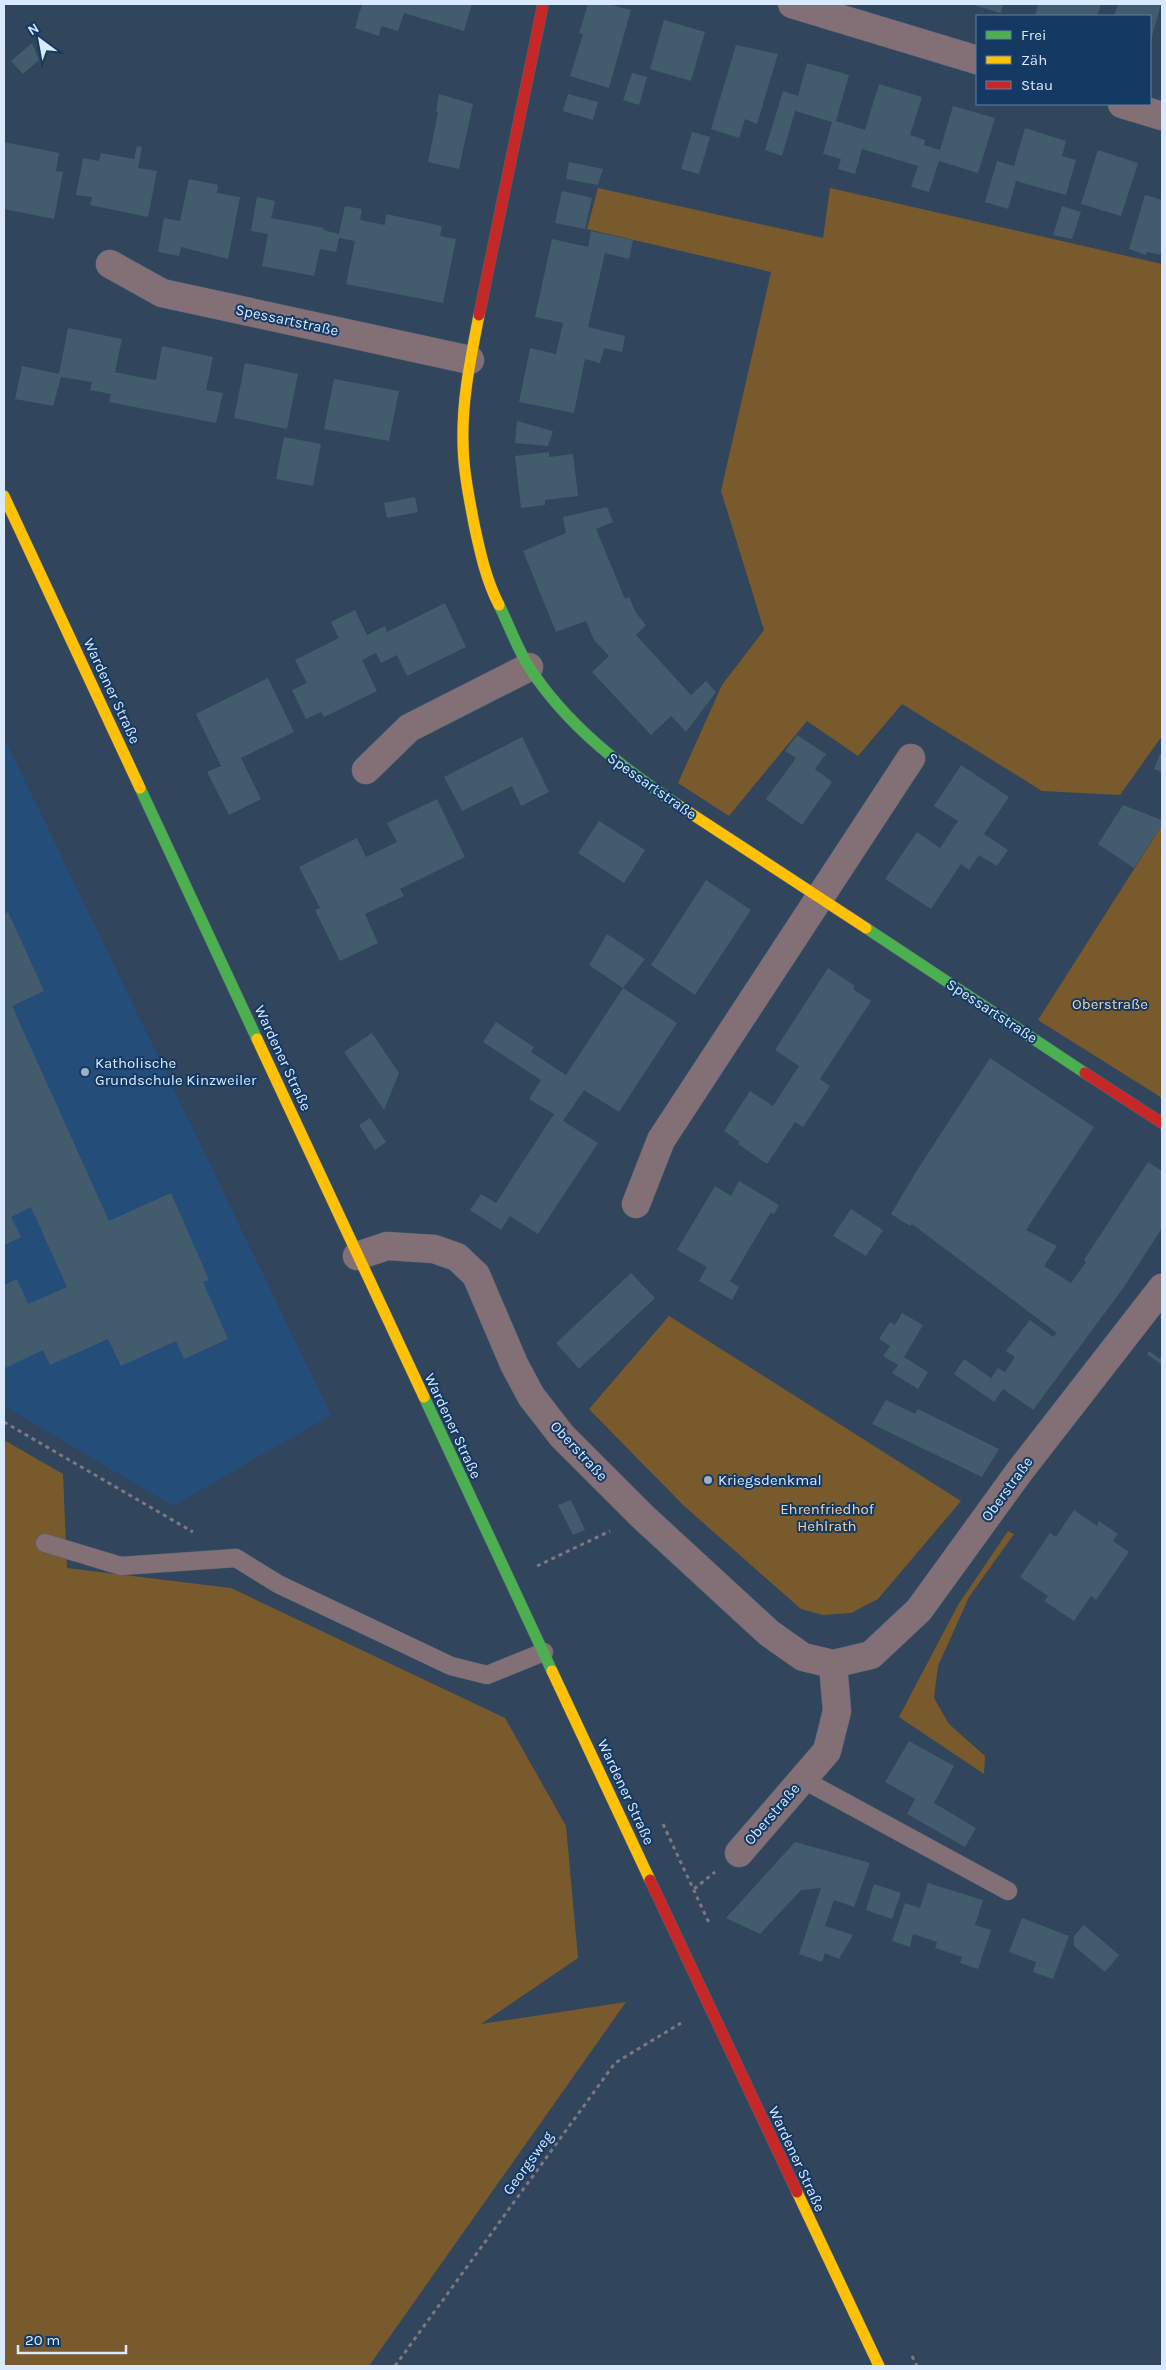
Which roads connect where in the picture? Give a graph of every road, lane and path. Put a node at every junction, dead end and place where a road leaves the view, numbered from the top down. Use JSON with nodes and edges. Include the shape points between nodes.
{"nodes":[{"id":1,"x":543,"y":4,"type":"edge"},
{"id":2,"x":792,"y":4,"type":"edge"},
{"id":3,"x":976,"y":60,"type":"edge"},
{"id":4,"x":1125,"y":105,"type":"edge"},
{"id":5,"x":1162,"y":116,"type":"edge"},
{"id":6,"x":110,"y":264,"type":"dead end"},
{"id":7,"x":470,"y":360,"type":"junction"},
{"id":8,"x":4,"y":496,"type":"edge"},
{"id":9,"x":529,"y":667,"type":"junction"},
{"id":10,"x":912,"y":758,"type":"dead end"},
{"id":11,"x":366,"y":770,"type":"dead end"},
{"id":12,"x":821,"y":898,"type":"junction"},
{"id":13,"x":1162,"y":1123,"type":"edge"},
{"id":14,"x":636,"y":1204,"type":"dead end"},
{"id":15,"x":357,"y":1256,"type":"junction"},
{"id":16,"x":1162,"y":1288,"type":"edge"},
{"id":17,"x":4,"y":1422,"type":"edge"},
{"id":18,"x":642,"y":1516,"type":"junction"},
{"id":19,"x":193,"y":1532,"type":"dead end"},
{"id":20,"x":45,"y":1543,"type":"dead end"},
{"id":21,"x":539,"y":1566,"type":"dead end"},
{"id":22,"x":544,"y":1652,"type":"junction"},
{"id":23,"x":833,"y":1664,"type":"junction"},
{"id":24,"x":802,"y":1779,"type":"junction"},
{"id":25,"x":739,"y":1853,"type":"dead end"},
{"id":26,"x":1008,"y":1891,"type":"dead end"},
{"id":27,"x":709,"y":2007,"type":"junction"},
{"id":28,"x":395,"y":2366,"type":"edge"},
{"id":29,"x":879,"y":2366,"type":"edge"}],
"edges":[{"from":1,"to":7,"type":"street","name":"Spessartstraße"},
{"from":2,"to":3,"type":"street"},
{"from":4,"to":5,"type":"street"},
{"from":6,"to":7,"type":"street","name":"Spessartstraße","via":[[162,292]]},
{"from":7,"to":9,"type":"street","name":"Spessartstraße","via":[[463,441],[467,486],[478,544],[490,588]]},
{"from":8,"to":15,"type":"street","name":"Wardener Straße"},
{"from":9,"to":11,"type":"street","via":[[409,728]]},
{"from":9,"to":12,"type":"street","name":"Spessartstraße","via":[[603,752],[646,784]]},
{"from":10,"to":12,"type":"street"},
{"from":12,"to":13,"type":"street","name":"Spessartstraße"},
{"from":12,"to":14,"type":"street","via":[[661,1140]]},
{"from":15,"to":18,"type":"street","name":"Oberstraße","via":[[387,1246],[434,1249],[457,1257],[476,1275],[498,1332],[531,1396],[562,1436]]},
{"from":15,"to":22,"type":"street","name":"Wardener Straße"},
{"from":16,"to":23,"type":"street","name":"Oberstraße","via":[[1019,1472],[919,1610],[871,1655]]},
{"from":17,"to":19,"type":"path"},
{"from":18,"to":21,"type":"path"},
{"from":18,"to":23,"type":"street","name":"Oberstraße","via":[[769,1633],[803,1657]]},
{"from":20,"to":22,"type":"lane","via":[[121,1566],[236,1558],[278,1584],[451,1666],[487,1675]]},
{"from":22,"to":27,"type":"street","name":"Wardener Straße"},
{"from":23,"to":24,"type":"street","name":"Oberstraße","via":[[837,1711],[827,1751]]},
{"from":24,"to":25,"type":"street","name":"Oberstraße"},
{"from":24,"to":26,"type":"lane"},
{"from":27,"to":28,"type":"path","name":"Georgsweg","via":[[615,2063]]},
{"from":27,"to":29,"type":"street","name":"Wardener Straße"}]}
